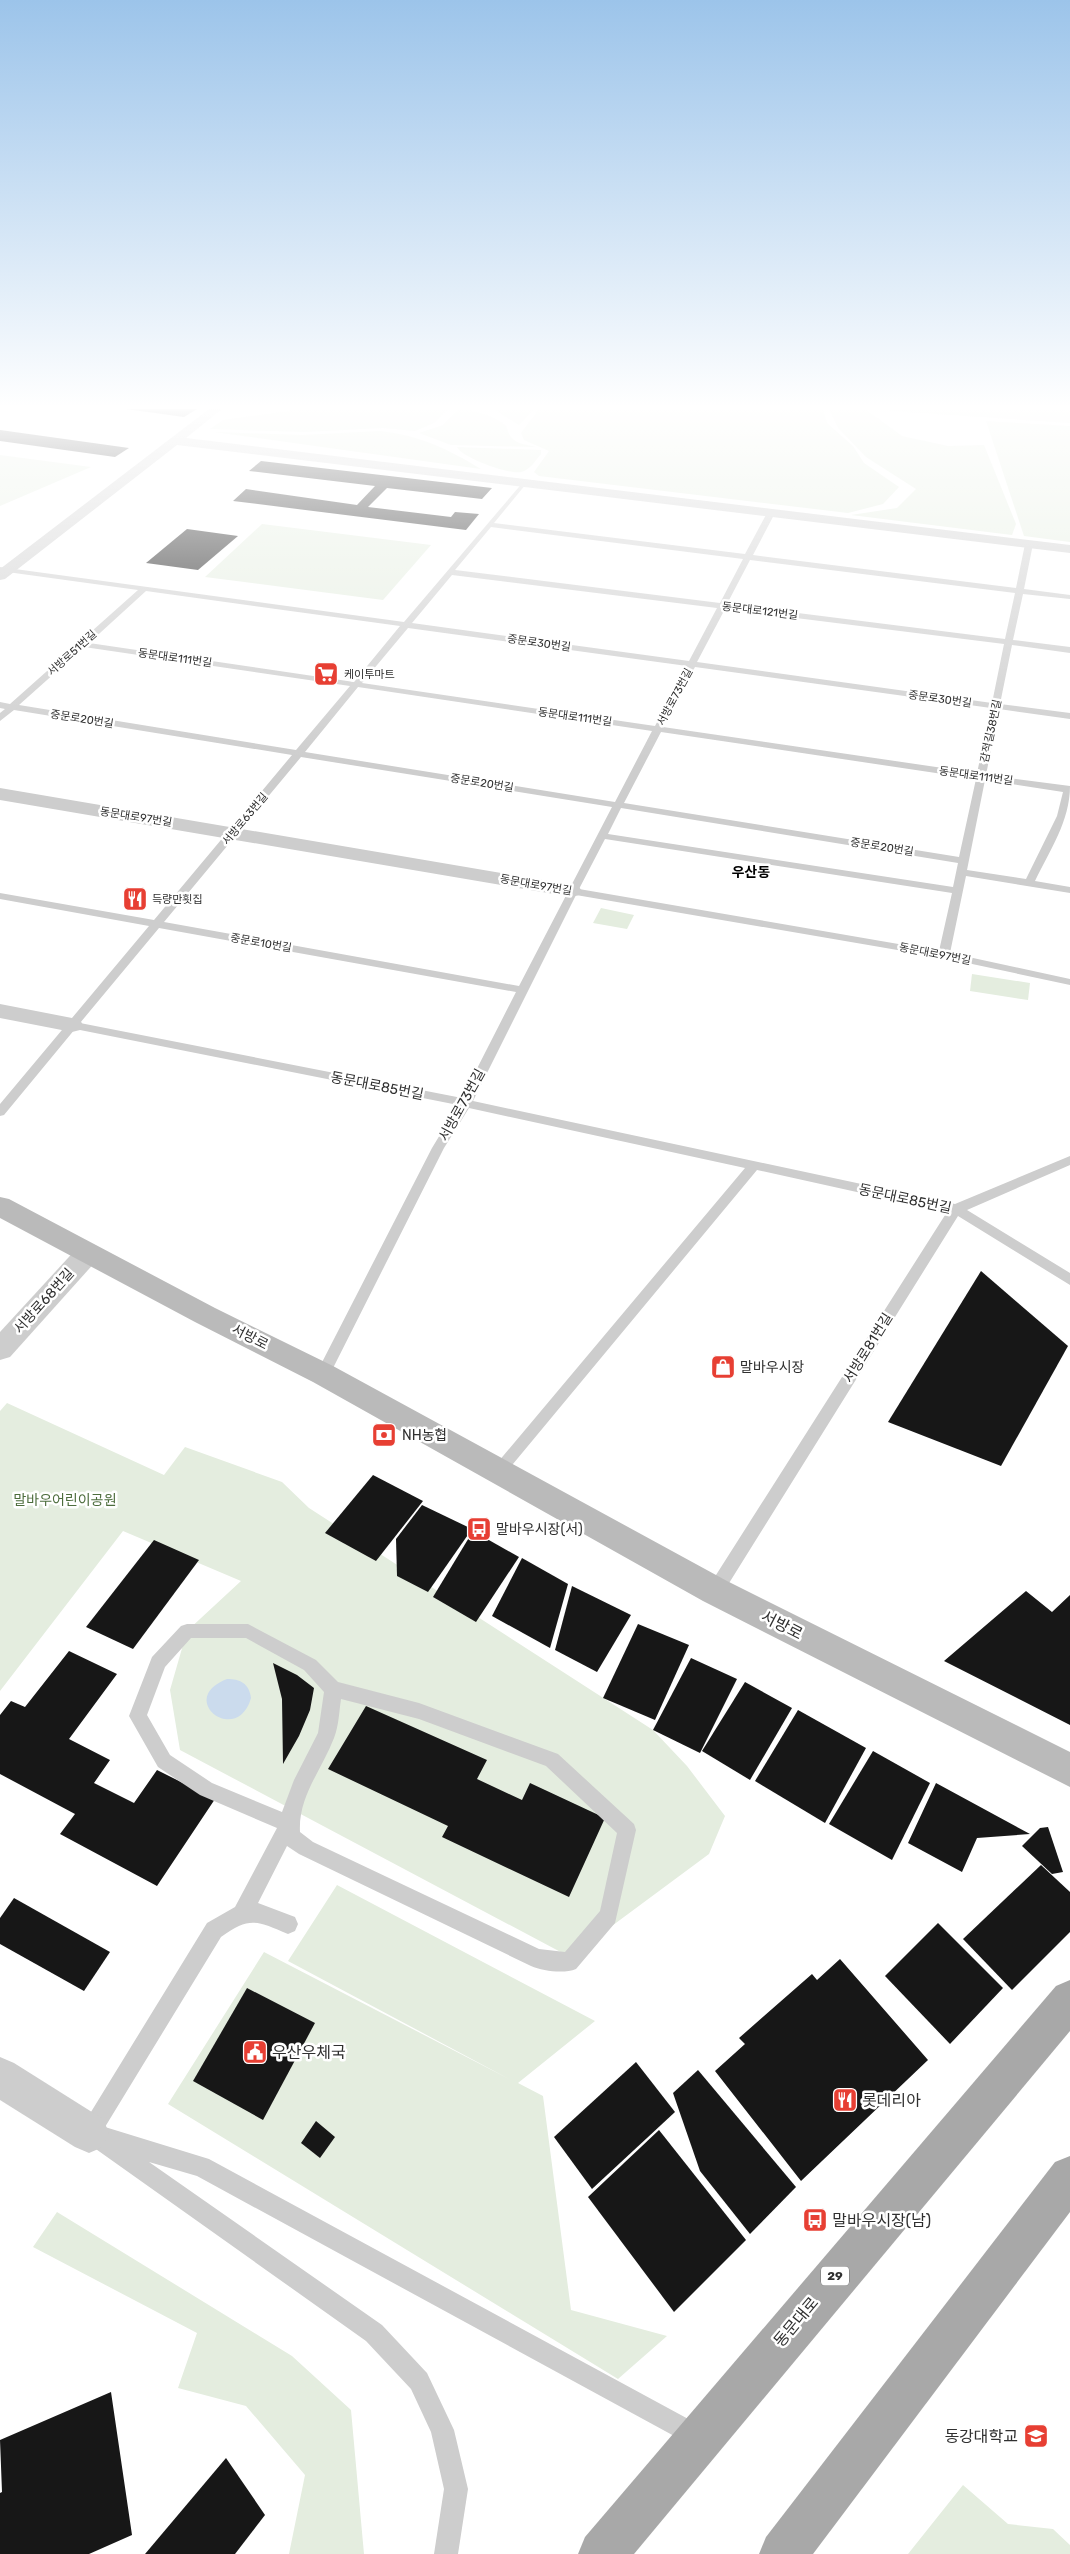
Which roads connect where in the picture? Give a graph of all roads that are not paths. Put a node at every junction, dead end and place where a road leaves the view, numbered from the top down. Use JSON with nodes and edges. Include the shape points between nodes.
{"nodes":[{"id":1,"x":60,"y":528,"type":"edge"},
{"id":2,"x":486,"y":528,"type":"edge"},
{"id":3,"x":516,"y":528,"type":"edge"},
{"id":4,"x":763,"y":528,"type":"edge"},
{"id":5,"x":897,"y":528,"type":"edge"},
{"id":6,"x":1029,"y":544,"type":"junction"},
{"id":7,"x":1070,"y":549,"type":"edge"},
{"id":8,"x":748,"y":557,"type":"junction"},
{"id":9,"x":3,"y":571,"type":"edge"},
{"id":10,"x":450,"y":572,"type":"junction"},
{"id":11,"x":145,"y":588,"type":"junction"},
{"id":12,"x":1020,"y":591,"type":"junction"},
{"id":13,"x":1070,"y":597,"type":"edge"},
{"id":14,"x":722,"y":606,"type":"junction"},
{"id":15,"x":406,"y":625,"type":"junction"},
{"id":16,"x":1009,"y":642,"type":"junction"},
{"id":17,"x":82,"y":644,"type":"junction"},
{"id":18,"x":1070,"y":650,"type":"edge"},
{"id":19,"x":692,"y":664,"type":"junction"},
{"id":20,"x":356,"y":684,"type":"junction"},
{"id":21,"x":0,"y":705,"type":"edge"},
{"id":22,"x":996,"y":706,"type":"junction"},
{"id":23,"x":12,"y":707,"type":"junction"},
{"id":24,"x":1070,"y":716,"type":"edge"},
{"id":25,"x":0,"y":718,"type":"edge"},
{"id":26,"x":658,"y":729,"type":"junction"},
{"id":27,"x":299,"y":754,"type":"junction"},
{"id":28,"x":982,"y":777,"type":"junction"},
{"id":29,"x":1069,"y":789,"type":"edge"},
{"id":30,"x":0,"y":794,"type":"edge"},
{"id":31,"x":618,"y":805,"type":"junction"},
{"id":32,"x":234,"y":832,"type":"junction"},
{"id":33,"x":602,"y":836,"type":"junction"},
{"id":34,"x":963,"y":866,"type":"junction"},
{"id":35,"x":1030,"y":883,"type":"junction"},
{"id":36,"x":1070,"y":890,"type":"edge"},
{"id":37,"x":572,"y":891,"type":"junction"},
{"id":38,"x":958,"y":891,"type":"junction"},
{"id":39,"x":0,"y":896,"type":"edge"},
{"id":40,"x":155,"y":925,"type":"junction"},
{"id":41,"x":944,"y":955,"type":"junction"},
{"id":42,"x":1070,"y":982,"type":"edge"},
{"id":43,"x":522,"y":990,"type":"junction"},
{"id":44,"x":0,"y":1011,"type":"edge"},
{"id":45,"x":72,"y":1025,"type":"junction"},
{"id":46,"x":466,"y":1103,"type":"junction"},
{"id":47,"x":0,"y":1112,"type":"edge"},
{"id":48,"x":1070,"y":1160,"type":"edge"},
{"id":49,"x":753,"y":1167,"type":"junction"},
{"id":50,"x":0,"y":1206,"type":"edge"},
{"id":51,"x":956,"y":1210,"type":"junction"},
{"id":52,"x":88,"y":1253,"type":"junction"},
{"id":53,"x":1070,"y":1280,"type":"edge"},
{"id":54,"x":0,"y":1350,"type":"edge"},
{"id":55,"x":323,"y":1374,"type":"junction"},
{"id":56,"x":498,"y":1472,"type":"junction"},
{"id":57,"x":715,"y":1591,"type":"junction"},
{"id":58,"x":333,"y":1689,"type":"junction"},
{"id":59,"x":1070,"y":1770,"type":"edge"},
{"id":60,"x":289,"y":1824,"type":"junction"},
{"id":61,"x":242,"y":1913,"type":"junction"},
{"id":62,"x":288,"y":1924,"type":"dead end"},
{"id":63,"x":1070,"y":2000,"type":"edge"},
{"id":64,"x":0,"y":2076,"type":"edge"},
{"id":65,"x":89,"y":2133,"type":"junction"},
{"id":66,"x":1070,"y":2177,"type":"edge"},
{"id":67,"x":699,"y":2438,"type":"junction"},
{"id":68,"x":446,"y":2554,"type":"edge"},
{"id":69,"x":602,"y":2554,"type":"edge"},
{"id":70,"x":783,"y":2554,"type":"edge"}],
"edges":[{"from":1,"to":9,"type":"street"},
{"from":2,"to":10,"type":"lane","name":"서방로63번길"},
{"from":3,"to":8,"type":"lane"},
{"from":4,"to":8,"type":"lane","name":"서방로73번길"},
{"from":5,"to":6,"type":"street"},
{"from":6,"to":7,"type":"street"},
{"from":6,"to":12,"type":"lane","name":"감적길38번길"},
{"from":8,"to":12,"type":"lane"},
{"from":8,"to":14,"type":"lane","name":"서방로73번길"},
{"from":9,"to":11,"type":"lane","name":"중문로30번길"},
{"from":10,"to":14,"type":"lane","name":"동문대로121번길"},
{"from":10,"to":15,"type":"lane","name":"서방로63번길"},
{"from":11,"to":15,"type":"lane","name":"중문로30번길"},
{"from":11,"to":17,"type":"lane","name":"서방로51번길"},
{"from":12,"to":13,"type":"lane"},
{"from":12,"to":16,"type":"lane","name":"감적길38번길"},
{"from":14,"to":16,"type":"lane","name":"동문대로121번길"},
{"from":14,"to":19,"type":"lane","name":"서방로73번길"},
{"from":15,"to":19,"type":"lane","name":"중문로30번길"},
{"from":15,"to":20,"type":"lane","name":"서방로63번길"},
{"from":16,"to":18,"type":"lane","name":"동문대로121번길"},
{"from":16,"to":22,"type":"lane","name":"감적길38번길"},
{"from":17,"to":20,"type":"lane","name":"동문대로111번길"},
{"from":17,"to":23,"type":"lane","name":"서방로51번길"},
{"from":19,"to":22,"type":"lane","name":"중문로30번길"},
{"from":19,"to":26,"type":"lane","name":"서방로73번길"},
{"from":20,"to":26,"type":"lane","name":"동문대로111번길"},
{"from":20,"to":27,"type":"lane","name":"서방로63번길"},
{"from":21,"to":23,"type":"lane","name":"중문로20번길"},
{"from":22,"to":24,"type":"lane","name":"중문로30번길"},
{"from":22,"to":28,"type":"lane","name":"감적길38번길"},
{"from":23,"to":25,"type":"lane","name":"서방로51번길"},
{"from":23,"to":27,"type":"lane","name":"중문로20번길"},
{"from":26,"to":28,"type":"lane","name":"동문대로111번길"},
{"from":26,"to":31,"type":"lane","name":"서방로73번길"},
{"from":27,"to":31,"type":"lane","name":"중문로20번길"},
{"from":27,"to":32,"type":"lane","name":"서방로63번길"},
{"from":28,"to":29,"type":"lane","name":"동문대로111번길"},
{"from":28,"to":34,"type":"lane","name":"감적길38번길"},
{"from":29,"to":35,"type":"lane","name":"동문대로111번길","via":[[1062,816]]},
{"from":30,"to":32,"type":"street","name":"동문대로97번길"},
{"from":31,"to":33,"type":"lane","name":"서방로73번길"},
{"from":31,"to":34,"type":"lane","name":"중문로20번길"},
{"from":32,"to":37,"type":"street","name":"동문대로97번길"},
{"from":32,"to":40,"type":"lane","name":"서방로63번길"},
{"from":33,"to":37,"type":"lane","name":"서방로73번길"},
{"from":33,"to":38,"type":"lane"},
{"from":34,"to":35,"type":"lane"},
{"from":34,"to":38,"type":"lane","name":"감적길38번길"},
{"from":35,"to":36,"type":"lane"},
{"from":37,"to":41,"type":"lane","name":"동문대로97번길"},
{"from":37,"to":43,"type":"lane","name":"서방로73번길"},
{"from":38,"to":41,"type":"lane","name":"감적길38번길"},
{"from":39,"to":40,"type":"lane","name":"중문로10번길"},
{"from":40,"to":43,"type":"lane","name":"중문로10번길"},
{"from":40,"to":45,"type":"lane","name":"서방로63번길"},
{"from":41,"to":42,"type":"lane","name":"동문대로97번길"},
{"from":43,"to":46,"type":"lane","name":"서방로73번길"},
{"from":44,"to":45,"type":"street","name":"동문대로85번길"},
{"from":45,"to":46,"type":"lane","name":"동문대로85번길"},
{"from":45,"to":47,"type":"lane","name":"서방로63번길"},
{"from":46,"to":49,"type":"lane","name":"동문대로85번길"},
{"from":46,"to":55,"type":"lane","name":"서방로73번길","via":[[438,1148]]},
{"from":48,"to":51,"type":"lane"},
{"from":49,"to":51,"type":"lane","name":"동문대로85번길"},
{"from":49,"to":56,"type":"lane"},
{"from":50,"to":52,"type":"main road","name":"서방로"},
{"from":51,"to":53,"type":"lane","name":"동문대로85번길"},
{"from":51,"to":57,"type":"lane","name":"서방로81번길"},
{"from":52,"to":54,"type":"street","name":"서방로68번길"},
{"from":52,"to":55,"type":"main road","name":"서방로"},
{"from":55,"to":56,"type":"main road","name":"서방로"},
{"from":56,"to":57,"type":"main road","name":"서방로"},
{"from":57,"to":59,"type":"main road","name":"서방로"},
{"from":58,"to":60,"type":"lane","via":[[326,1738],[295,1796]]},
{"from":58,"to":60,"type":"lane","via":[[310,1665],[248,1631],[188,1631],[158,1662],[138,1716],[164,1761],[206,1788]]},
{"from":58,"to":60,"type":"lane","via":[[419,1711],[552,1760],[627,1830],[608,1916],[569,1962],[538,1959],[306,1848],[291,1837]]},
{"from":60,"to":61,"type":"lane"},
{"from":61,"to":62,"type":"lane","via":[[270,1914]]},
{"from":61,"to":65,"type":"lane","via":[[214,1930]]},
{"from":63,"to":67,"type":"main road","name":"동문대로","number":"29"},
{"from":64,"to":65,"type":"street"},
{"from":65,"to":67,"type":"lane","via":[[201,2167]]},
{"from":65,"to":68,"type":"lane","via":[[374,2333],[419,2381],[442,2430],[456,2489]]},
{"from":66,"to":70,"type":"main road"},
{"from":67,"to":69,"type":"main road","name":"동문대로","number":"29"}]}
